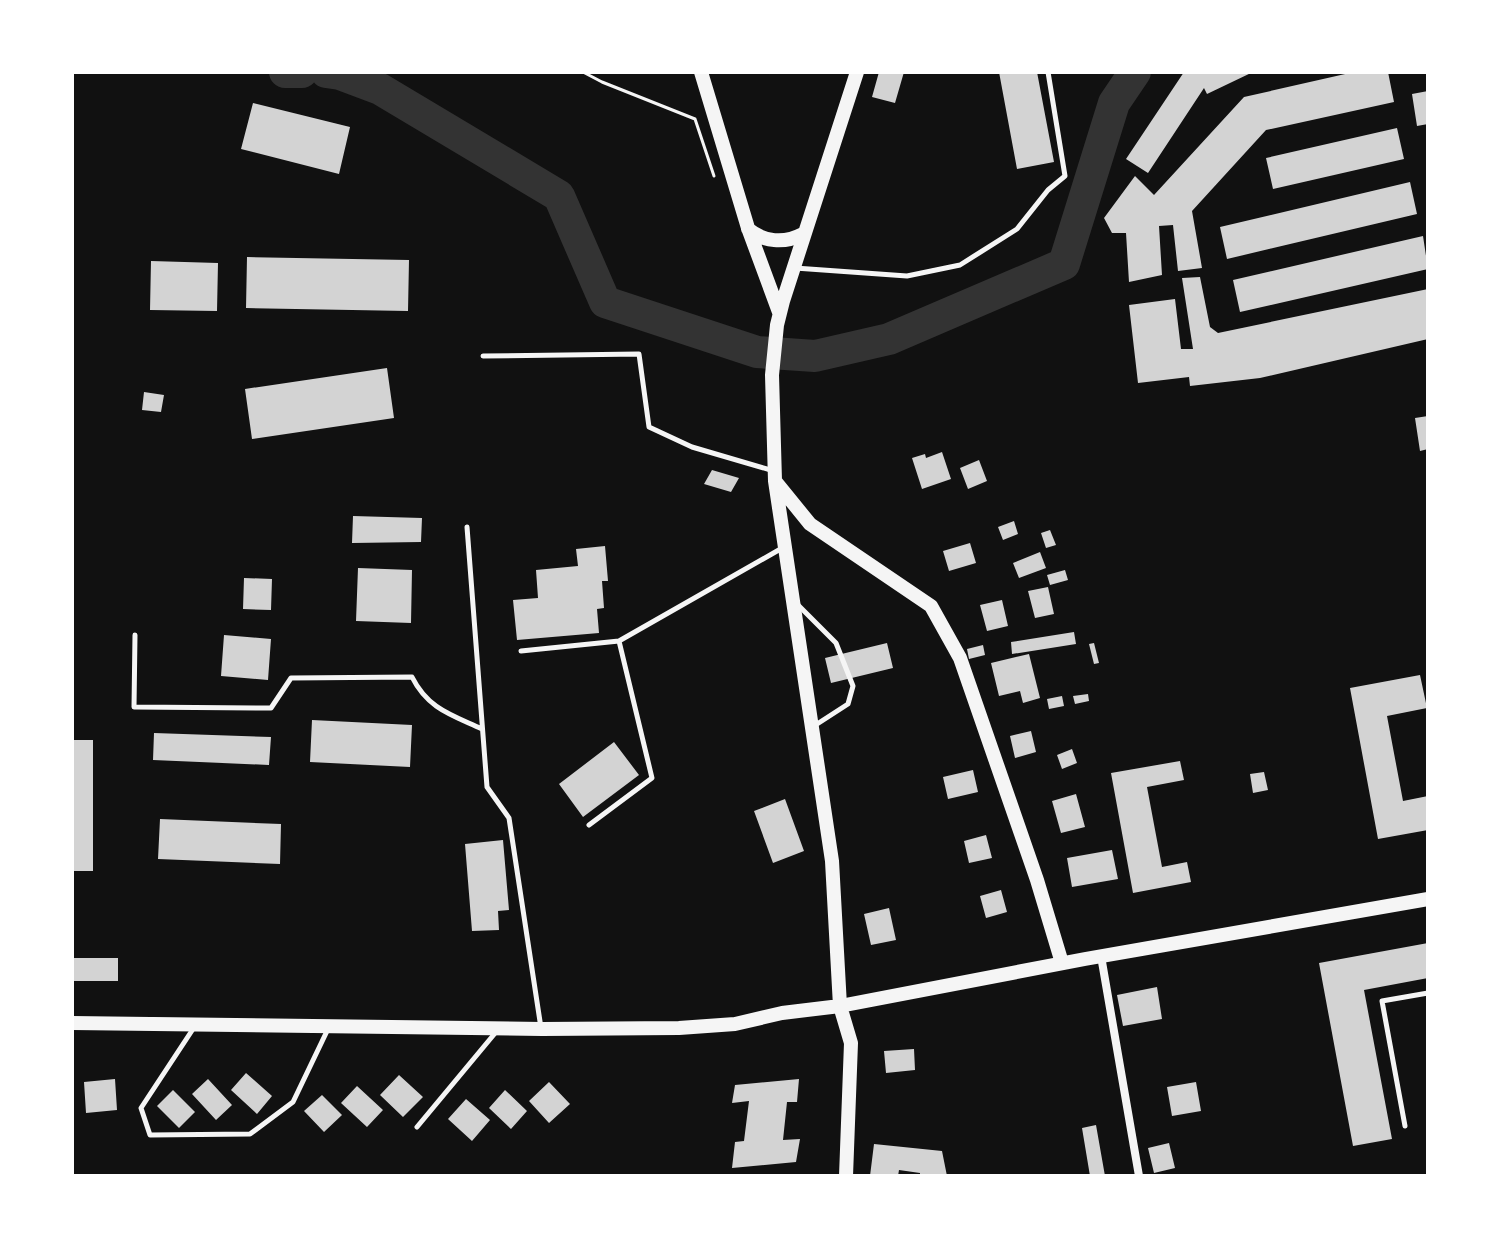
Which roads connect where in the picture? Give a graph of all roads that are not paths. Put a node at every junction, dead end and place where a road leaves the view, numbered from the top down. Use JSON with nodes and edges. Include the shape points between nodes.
{"nodes":[{"id":1,"x":701,"y":72,"type":"edge"},
{"id":2,"x":857,"y":72,"type":"edge"},
{"id":3,"x":1048,"y":72,"type":"edge"},
{"id":4,"x":748,"y":228,"type":"junction"},
{"id":5,"x":803,"y":234,"type":"junction"},
{"id":6,"x":792,"y":267,"type":"junction"},
{"id":7,"x":778,"y":319,"type":"junction"},
{"id":8,"x":483,"y":356,"type":"dead end"},
{"id":9,"x":775,"y":476,"type":"junction"},
{"id":10,"x":810,"y":524,"type":"junction"},
{"id":11,"x":467,"y":527,"type":"dead end"},
{"id":12,"x":785,"y":547,"type":"junction"},
{"id":13,"x":793,"y":600,"type":"junction"},
{"id":14,"x":135,"y":635,"type":"dead end"},
{"id":15,"x":619,"y":641,"type":"junction"},
{"id":16,"x":521,"y":651,"type":"dead end"},
{"id":17,"x":812,"y":727,"type":"junction"},
{"id":18,"x":483,"y":730,"type":"junction"},
{"id":19,"x":589,"y":825,"type":"dead end"},
{"id":20,"x":1428,"y":899,"type":"edge"},
{"id":21,"x":1101,"y":956,"type":"junction"},
{"id":22,"x":1062,"y":963,"type":"junction"},
{"id":23,"x":1428,"y":993,"type":"edge"},
{"id":24,"x":840,"y":1006,"type":"junction"},
{"id":25,"x":72,"y":1023,"type":"edge"},
{"id":26,"x":196,"y":1024,"type":"junction"},
{"id":27,"x":330,"y":1026,"type":"junction"},
{"id":28,"x":499,"y":1028,"type":"junction"},
{"id":29,"x":542,"y":1029,"type":"junction"},
{"id":30,"x":1405,"y":1126,"type":"dead end"},
{"id":31,"x":417,"y":1127,"type":"dead end"},
{"id":32,"x":846,"y":1176,"type":"edge"},
{"id":33,"x":1139,"y":1176,"type":"edge"}],
"edges":[{"from":1,"to":4,"type":"main road"},
{"from":2,"to":5,"type":"main road"},
{"from":3,"to":6,"type":"lane","via":[[1065,176],[1017,229],[960,265],[907,276]]},
{"from":4,"to":5,"type":"main road","via":[[767,240]]},
{"from":4,"to":7,"type":"main road"},
{"from":5,"to":6,"type":"main road"},
{"from":6,"to":7,"type":"main road"},
{"from":7,"to":9,"type":"main road","via":[[772,375]]},
{"from":8,"to":9,"type":"lane","via":[[639,354],[649,427]]},
{"from":9,"to":10,"type":"main road"},
{"from":9,"to":12,"type":"main road"},
{"from":10,"to":12,"type":"main road","via":[[792,531]]},
{"from":10,"to":22,"type":"main road","via":[[931,606],[960,658]]},
{"from":11,"to":18,"type":"lane"},
{"from":12,"to":13,"type":"main road"},
{"from":12,"to":15,"type":"lane"},
{"from":13,"to":17,"type":"main road"},
{"from":13,"to":17,"type":"lane","via":[[836,643],[853,686],[848,704]]},
{"from":14,"to":18,"type":"lane","via":[[134,707],[271,708],[291,678],[412,677],[435,708]]},
{"from":15,"to":16,"type":"lane"},
{"from":15,"to":19,"type":"lane","via":[[652,778]]},
{"from":17,"to":24,"type":"main road","via":[[832,861]]},
{"from":18,"to":29,"type":"lane","via":[[487,787],[509,818]]},
{"from":20,"to":21,"type":"main road"},
{"from":21,"to":22,"type":"main road"},
{"from":21,"to":33,"type":"street"},
{"from":22,"to":24,"type":"main road"},
{"from":23,"to":30,"type":"lane","via":[[1382,1001]]},
{"from":24,"to":29,"type":"main road","via":[[735,1024]]},
{"from":24,"to":32,"type":"main road","via":[[851,1043]]},
{"from":25,"to":26,"type":"main road"},
{"from":26,"to":27,"type":"main road"},
{"from":26,"to":27,"type":"lane","via":[[141,1108],[150,1135],[250,1134],[293,1102]]},
{"from":27,"to":28,"type":"main road"},
{"from":28,"to":29,"type":"main road"},
{"from":28,"to":31,"type":"lane"}]}
